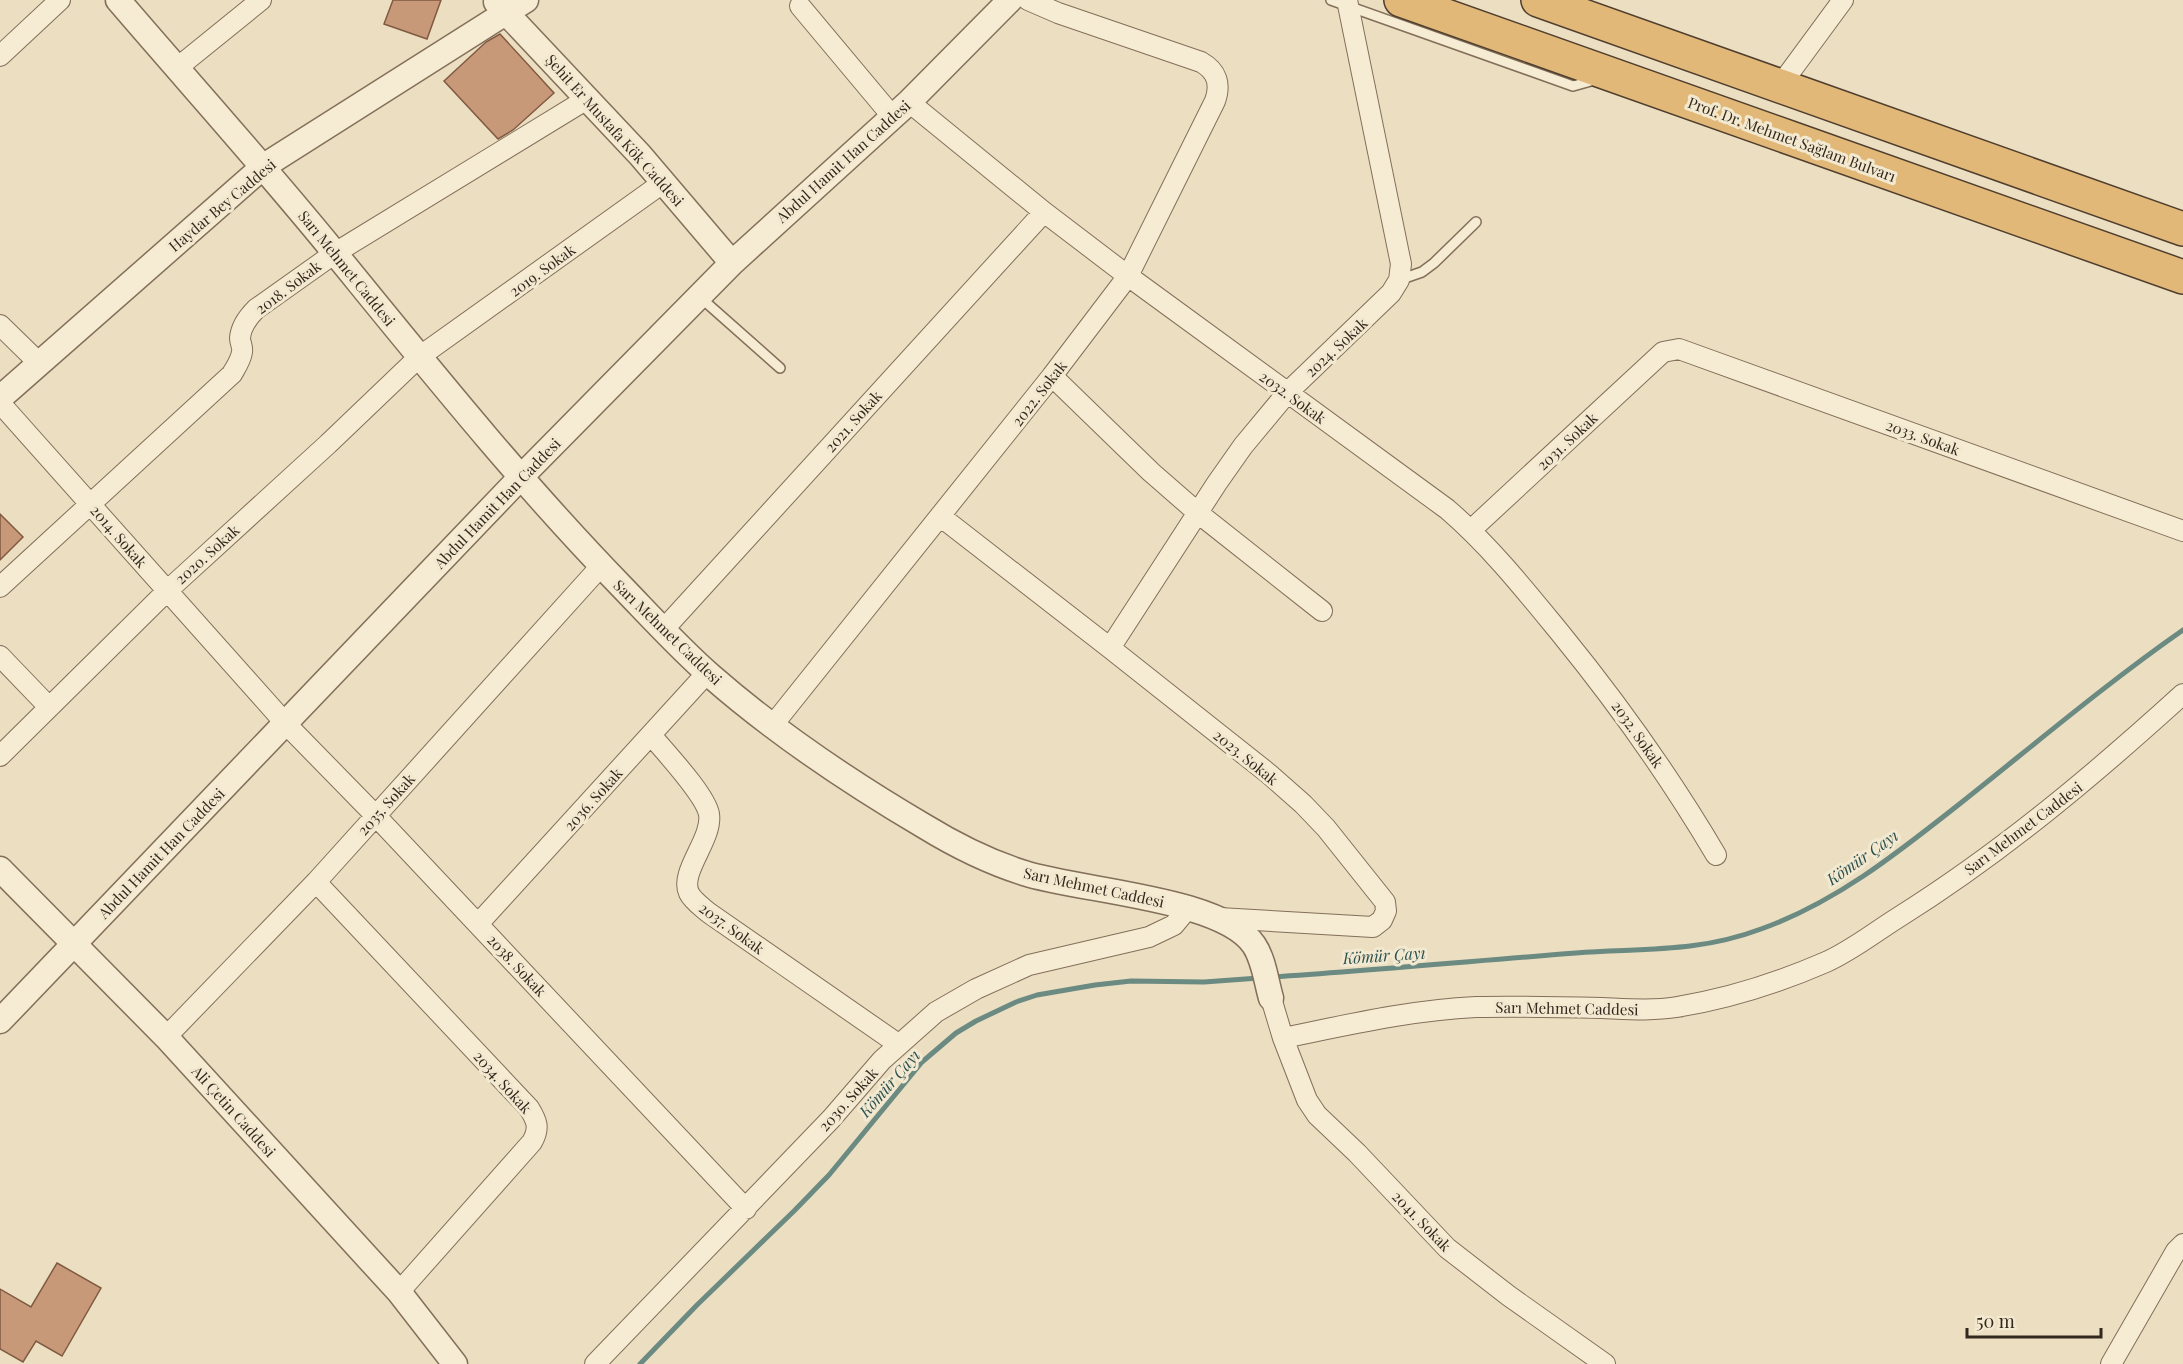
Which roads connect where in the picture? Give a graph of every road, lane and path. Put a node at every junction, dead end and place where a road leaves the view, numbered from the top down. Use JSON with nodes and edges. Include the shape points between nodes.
{"nodes":[{"id":1,"x":60,"y":0,"type":"edge"},
{"id":2,"x":118,"y":0,"type":"edge"},
{"id":3,"x":261,"y":0,"type":"edge"},
{"id":4,"x":1010,"y":0,"type":"edge"},
{"id":5,"x":1028,"y":0,"type":"edge"},
{"id":6,"x":1401,"y":0,"type":"edge"},
{"id":7,"x":1538,"y":0,"type":"edge"},
{"id":8,"x":1843,"y":0,"type":"edge"},
{"id":9,"x":1342,"y":2,"type":"edge"},
{"id":10,"x":509,"y":4,"type":"edge"},
{"id":11,"x":800,"y":6,"type":"dead end"},
{"id":12,"x":0,"y":56,"type":"edge"},
{"id":13,"x":177,"y":68,"type":"junction"},
{"id":14,"x":1615,"y":74,"type":"junction"},
{"id":15,"x":1779,"y":87,"type":"junction"},
{"id":16,"x":587,"y":99,"type":"junction"},
{"id":17,"x":900,"y":109,"type":"junction"},
{"id":18,"x":264,"y":166,"type":"junction"},
{"id":19,"x":664,"y":182,"type":"junction"},
{"id":20,"x":1044,"y":212,"type":"junction"},
{"id":21,"x":1476,"y":222,"type":"dead end"},
{"id":22,"x":2183,"y":229,"type":"edge"},
{"id":23,"x":335,"y":253,"type":"junction"},
{"id":24,"x":732,"y":263,"type":"junction"},
{"id":25,"x":1128,"y":276,"type":"junction"},
{"id":26,"x":2183,"y":277,"type":"edge"},
{"id":27,"x":1399,"y":280,"type":"junction"},
{"id":28,"x":699,"y":296,"type":"junction"},
{"id":29,"x":0,"y":325,"type":"edge"},
{"id":30,"x":1663,"y":352,"type":"joint"},
{"id":31,"x":419,"y":357,"type":"junction"},
{"id":32,"x":39,"y":363,"type":"junction"},
{"id":33,"x":780,"y":368,"type":"dead end"},
{"id":34,"x":1052,"y":376,"type":"junction"},
{"id":35,"x":1287,"y":393,"type":"junction"},
{"id":36,"x":0,"y":398,"type":"edge"},
{"id":37,"x":0,"y":403,"type":"edge"},
{"id":38,"x":520,"y":478,"type":"junction"},
{"id":39,"x":90,"y":504,"type":"junction"},
{"id":40,"x":1198,"y":513,"type":"junction"},
{"id":41,"x":940,"y":516,"type":"junction"},
{"id":42,"x":1471,"y":530,"type":"junction"},
{"id":43,"x":2183,"y":531,"type":"edge"},
{"id":44,"x":601,"y":566,"type":"junction"},
{"id":45,"x":0,"y":587,"type":"edge"},
{"id":46,"x":167,"y":591,"type":"junction"},
{"id":47,"x":1322,"y":612,"type":"dead end"},
{"id":48,"x":663,"y":630,"type":"junction"},
{"id":49,"x":1110,"y":648,"type":"junction"},
{"id":50,"x":0,"y":656,"type":"edge"},
{"id":51,"x":707,"y":673,"type":"junction"},
{"id":52,"x":2183,"y":694,"type":"edge"},
{"id":53,"x":49,"y":707,"type":"junction"},
{"id":54,"x":286,"y":724,"type":"junction"},
{"id":55,"x":772,"y":726,"type":"junction"},
{"id":56,"x":651,"y":735,"type":"junction"},
{"id":57,"x":0,"y":756,"type":"edge"},
{"id":58,"x":375,"y":815,"type":"junction"},
{"id":59,"x":1716,"y":855,"type":"dead end"},
{"id":60,"x":0,"y":869,"type":"edge"},
{"id":61,"x":316,"y":882,"type":"junction"},
{"id":62,"x":1188,"y":908,"type":"junction"},
{"id":63,"x":1216,"y":918,"type":"junction"},
{"id":64,"x":478,"y":924,"type":"junction"},
{"id":65,"x":73,"y":943,"type":"junction"},
{"id":66,"x":1271,"y":998,"type":"joint"},
{"id":67,"x":0,"y":1021,"type":"edge"},
{"id":68,"x":166,"y":1037,"type":"junction"},
{"id":69,"x":1283,"y":1038,"type":"junction"},
{"id":70,"x":898,"y":1044,"type":"junction"},
{"id":71,"x":746,"y":1209,"type":"junction"},
{"id":72,"x":2183,"y":1244,"type":"edge"},
{"id":73,"x":399,"y":1292,"type":"junction"},
{"id":74,"x":455,"y":1364,"type":"edge"},
{"id":75,"x":595,"y":1364,"type":"edge"},
{"id":76,"x":1605,"y":1364,"type":"edge"},
{"id":77,"x":2111,"y":1364,"type":"edge"}],
"edges":[{"from":1,"to":12,"type":"street"},
{"from":2,"to":13,"type":"street","name":"Sarı Mehmet Caddesi"},
{"from":3,"to":13,"type":"street"},
{"from":4,"to":17,"type":"street","name":"Abdul Hamit Han Caddesi"},
{"from":5,"to":25,"type":"street","via":[[1058,14],[1201,62],[1217,79],[1215,101]]},
{"from":6,"to":14,"type":"highway","name":"Prof. Dr. Mehmet Sağlam Bulvarı"},
{"from":7,"to":15,"type":"highway"},
{"from":8,"to":15,"type":"street"},
{"from":9,"to":14,"type":"lane","via":[[1573,86]]},
{"from":9,"to":27,"type":"street","via":[[1401,264]]},
{"from":10,"to":16,"type":"street","name":"Şehit Er Mustafa Kök Caddesi"},
{"from":10,"to":18,"type":"street","name":"Haydar Bey Caddesi"},
{"from":11,"to":17,"type":"street"},
{"from":13,"to":18,"type":"street","name":"Sarı Mehmet Caddesi"},
{"from":14,"to":26,"type":"highway","name":"Prof. Dr. Mehmet Sağlam Bulvarı"},
{"from":15,"to":22,"type":"highway"},
{"from":16,"to":19,"type":"street","name":"Şehit Er Mustafa Kök Caddesi"},
{"from":16,"to":23,"type":"street","name":"2018. Sokak"},
{"from":17,"to":20,"type":"street"},
{"from":17,"to":24,"type":"street","name":"Abdul Hamit Han Caddesi"},
{"from":18,"to":23,"type":"street","name":"Sarı Mehmet Caddesi"},
{"from":18,"to":32,"type":"street","name":"Haydar Bey Caddesi"},
{"from":19,"to":24,"type":"street","name":"Şehit Er Mustafa Kök Caddesi"},
{"from":19,"to":31,"type":"street","name":"2019. Sokak"},
{"from":20,"to":25,"type":"street"},
{"from":20,"to":48,"type":"street","name":"2021. Sokak"},
{"from":21,"to":27,"type":"lane","via":[[1434,263]]},
{"from":23,"to":31,"type":"street","name":"Sarı Mehmet Caddesi"},
{"from":23,"to":39,"type":"street","name":"2018. Sokak","via":[[247,318],[240,337],[242,351],[232,374]]},
{"from":24,"to":28,"type":"street","name":"Abdul Hamit Han Caddesi"},
{"from":25,"to":34,"type":"street","name":"2022. Sokak"},
{"from":25,"to":35,"type":"street","name":"2032. Sokak"},
{"from":27,"to":35,"type":"street","name":"2024. Sokak","via":[[1375,310]]},
{"from":28,"to":33,"type":"lane"},
{"from":28,"to":38,"type":"street","name":"Abdul Hamit Han Caddesi"},
{"from":29,"to":32,"type":"street"},
{"from":30,"to":42,"type":"street","name":"2031. Sokak"},
{"from":30,"to":43,"type":"street","name":"2033. Sokak","via":[[1688,352]]},
{"from":31,"to":38,"type":"street","name":"Sarı Mehmet Caddesi"},
{"from":31,"to":46,"type":"street","name":"2020. Sokak"},
{"from":32,"to":36,"type":"street","name":"Haydar Bey Caddesi"},
{"from":34,"to":40,"type":"street"},
{"from":34,"to":41,"type":"street","name":"2022. Sokak"},
{"from":35,"to":40,"type":"street","name":"2024. Sokak","via":[[1243,446]]},
{"from":35,"to":42,"type":"street","name":"2032. Sokak"},
{"from":37,"to":39,"type":"street","name":"2014. Sokak"},
{"from":38,"to":44,"type":"street","name":"Sarı Mehmet Caddesi"},
{"from":38,"to":54,"type":"street","name":"Abdul Hamit Han Caddesi"},
{"from":39,"to":45,"type":"street","name":"2018. Sokak"},
{"from":39,"to":46,"type":"street","name":"2014. Sokak"},
{"from":40,"to":47,"type":"street"},
{"from":40,"to":49,"type":"street","name":"2024. Sokak"},
{"from":41,"to":49,"type":"street","name":"2023. Sokak"},
{"from":41,"to":55,"type":"street","name":"2022. Sokak"},
{"from":42,"to":59,"type":"street","name":"2032. Sokak","via":[[1603,686],[1649,748]]},
{"from":44,"to":48,"type":"street","name":"Sarı Mehmet Caddesi"},
{"from":44,"to":58,"type":"street","name":"2035. Sokak"},
{"from":46,"to":53,"type":"street","name":"2020. Sokak"},
{"from":46,"to":54,"type":"street","name":"2014. Sokak"},
{"from":48,"to":51,"type":"street","name":"Sarı Mehmet Caddesi"},
{"from":49,"to":63,"type":"street","name":"2023. Sokak","via":[[1303,804],[1370,882],[1385,902],[1386,911],[1373,927]]},
{"from":50,"to":53,"type":"street"},
{"from":51,"to":55,"type":"street","name":"Sarı Mehmet Caddesi"},
{"from":51,"to":56,"type":"street","name":"2036. Sokak"},
{"from":52,"to":69,"type":"street","name":"Sarı Mehmet Caddesi","via":[[2078,786],[1989,855],[1828,961],[1718,998],[1676,1007],[1426,1011]]},
{"from":53,"to":57,"type":"street","name":"2020. Sokak"},
{"from":54,"to":58,"type":"street","name":"2038. Sokak"},
{"from":54,"to":65,"type":"street","name":"Abdul Hamit Han Caddesi"},
{"from":55,"to":62,"type":"street","name":"Sarı Mehmet Caddesi","via":[[924,827],[993,862],[1053,881]]},
{"from":56,"to":64,"type":"street","name":"2036. Sokak"},
{"from":56,"to":70,"type":"street","name":"2037. Sokak","via":[[708,810],[710,823],[689,876],[689,894],[709,913]]},
{"from":58,"to":61,"type":"street","name":"2035. Sokak"},
{"from":58,"to":64,"type":"street","name":"2038. Sokak"},
{"from":60,"to":65,"type":"street","name":"Ali Çetin Caddesi"},
{"from":61,"to":68,"type":"street","name":"2035. Sokak"},
{"from":61,"to":73,"type":"street","name":"2034. Sokak","via":[[536,1119],[538,1130],[532,1142]]},
{"from":62,"to":63,"type":"street","name":"Sarı Mehmet Caddesi"},
{"from":62,"to":70,"type":"street","name":"2030. Sokak","via":[[1174,925],[1149,937],[1029,965],[976,989],[936,1012]]},
{"from":63,"to":66,"type":"street","name":"Sarı Mehmet Caddesi","via":[[1254,946]]},
{"from":64,"to":71,"type":"street","name":"2038. Sokak"},
{"from":65,"to":67,"type":"street","name":"Abdul Hamit Han Caddesi"},
{"from":65,"to":68,"type":"street","name":"Ali Çetin Caddesi"},
{"from":66,"to":69,"type":"street","name":"Sarı Mehmet Caddesi"},
{"from":68,"to":73,"type":"street","name":"Ali Çetin Caddesi"},
{"from":69,"to":76,"type":"street","name":"2041. Sokak","via":[[1307,1100],[1317,1115],[1447,1248]]},
{"from":70,"to":71,"type":"street","name":"2030. Sokak"},
{"from":71,"to":75,"type":"street","name":"2030. Sokak"},
{"from":72,"to":77,"type":"street"},
{"from":73,"to":74,"type":"street","name":"Ali Çetin Caddesi"}]}
